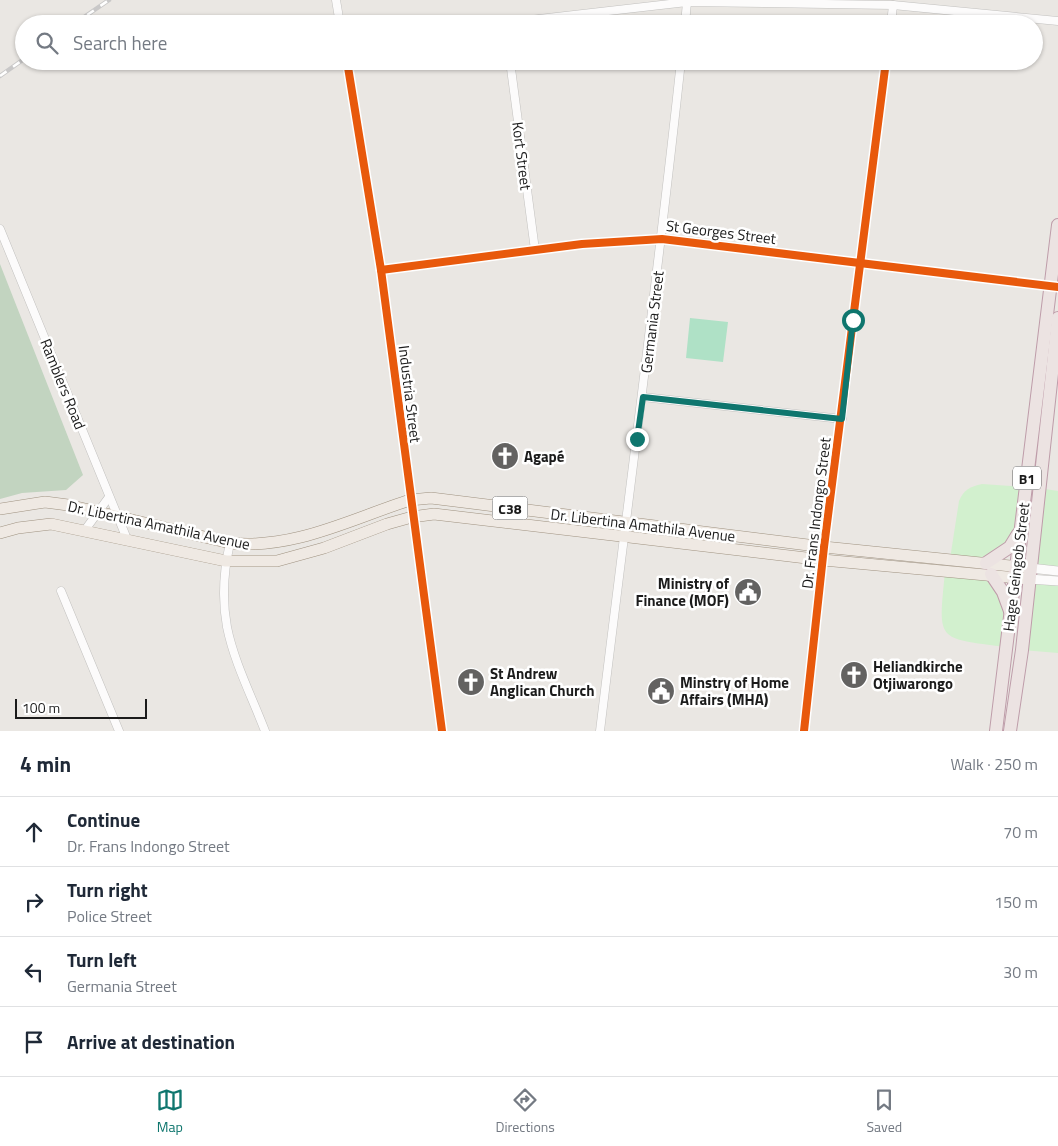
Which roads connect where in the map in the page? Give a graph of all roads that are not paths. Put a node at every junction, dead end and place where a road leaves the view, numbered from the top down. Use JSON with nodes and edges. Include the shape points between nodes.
{"nodes":[{"id":1,"x":336,"y":0,"type":"edge"},
{"id":2,"x":687,"y":2,"type":"junction"},
{"id":3,"x":893,"y":5,"type":"junction"},
{"id":4,"x":338,"y":15,"type":"edge"},
{"id":5,"x":574,"y":15,"type":"edge"},
{"id":6,"x":686,"y":15,"type":"edge"},
{"id":7,"x":892,"y":15,"type":"edge"},
{"id":8,"x":996,"y":15,"type":"edge"},
{"id":9,"x":1043,"y":20,"type":"edge"},
{"id":10,"x":1058,"y":21,"type":"edge"},
{"id":11,"x":348,"y":70,"type":"edge"},
{"id":12,"x":511,"y":70,"type":"edge"},
{"id":13,"x":680,"y":70,"type":"edge"},
{"id":14,"x":885,"y":70,"type":"edge"},
{"id":15,"x":1058,"y":224,"type":"edge"},
{"id":16,"x":0,"y":229,"type":"edge"},
{"id":17,"x":662,"y":238,"type":"junction"},
{"id":18,"x":535,"y":250,"type":"junction"},
{"id":19,"x":859,"y":262,"type":"junction"},
{"id":20,"x":381,"y":270,"type":"junction"},
{"id":21,"x":1055,"y":287,"type":"edge"},
{"id":22,"x":1058,"y":318,"type":"edge"},
{"id":23,"x":643,"y":397,"type":"junction"},
{"id":24,"x":842,"y":419,"type":"junction"},
{"id":25,"x":109,"y":497,"type":"junction"},
{"id":26,"x":410,"y":500,"type":"junction"},
{"id":27,"x":0,"y":509,"type":"edge"},
{"id":28,"x":100,"y":512,"type":"junction"},
{"id":29,"x":118,"y":517,"type":"junction"},
{"id":30,"x":412,"y":517,"type":"junction"},
{"id":31,"x":625,"y":523,"type":"junction"},
{"id":32,"x":1022,"y":526,"type":"junction"},
{"id":33,"x":85,"y":530,"type":"junction"},
{"id":34,"x":0,"y":533,"type":"edge"},
{"id":35,"x":623,"y":537,"type":"junction"},
{"id":36,"x":127,"y":540,"type":"junction"},
{"id":37,"x":230,"y":543,"type":"junction"},
{"id":38,"x":824,"y":547,"type":"junction"},
{"id":39,"x":823,"y":560,"type":"junction"},
{"id":40,"x":226,"y":561,"type":"junction"},
{"id":41,"x":988,"y":569,"type":"junction"},
{"id":42,"x":1058,"y":571,"type":"edge"},
{"id":43,"x":1015,"y":572,"type":"junction"},
{"id":44,"x":1029,"y":574,"type":"junction"},
{"id":45,"x":1058,"y":581,"type":"edge"},
{"id":46,"x":61,"y":591,"type":"dead end"},
{"id":47,"x":1011,"y":616,"type":"junction"},
{"id":48,"x":999,"y":711,"type":"junction"},
{"id":49,"x":1012,"y":713,"type":"junction"},
{"id":50,"x":119,"y":731,"type":"edge"},
{"id":51,"x":265,"y":731,"type":"edge"},
{"id":52,"x":442,"y":731,"type":"edge"},
{"id":53,"x":600,"y":731,"type":"edge"},
{"id":54,"x":804,"y":731,"type":"edge"},
{"id":55,"x":996,"y":731,"type":"edge"},
{"id":56,"x":1010,"y":731,"type":"edge"}],
"edges":[{"from":1,"to":4,"type":"street"},
{"from":2,"to":3,"type":"street"},
{"from":2,"to":5,"type":"street"},
{"from":2,"to":6,"type":"street"},
{"from":3,"to":7,"type":"street"},
{"from":3,"to":8,"type":"street"},
{"from":9,"to":10,"type":"street"},
{"from":11,"to":20,"type":"street","name":"Industria Street"},
{"from":12,"to":18,"type":"street","name":"Kort Street"},
{"from":13,"to":17,"type":"street","name":"Germania Street"},
{"from":14,"to":19,"type":"street","name":"Dr. Frans Indongo Street"},
{"from":15,"to":21,"type":"highway","name":"Hage Geingob Street","number":"B1"},
{"from":16,"to":25,"type":"street","name":"Ramblers Road"},
{"from":17,"to":18,"type":"street","name":"St Georges Street"},
{"from":17,"to":19,"type":"street","name":"St Georges Street"},
{"from":17,"to":23,"type":"street","name":"Germania Street"},
{"from":18,"to":20,"type":"street","name":"St Georges Street"},
{"from":19,"to":21,"type":"street","name":"St Georges Street"},
{"from":19,"to":24,"type":"street","name":"Dr. Frans Indongo Street"},
{"from":20,"to":26,"type":"street","name":"Industria Street"},
{"from":21,"to":32,"type":"highway","name":"Hage Geingob Street","number":"B1"},
{"from":22,"to":44,"type":"highway","name":"Hage Geingob Street","number":"B1"},
{"from":23,"to":24,"type":"street"},
{"from":23,"to":31,"type":"street","name":"Germania Street"},
{"from":24,"to":38,"type":"street","name":"Dr. Frans Indongo Street"},
{"from":25,"to":28,"type":"street"},
{"from":25,"to":29,"type":"street","name":"Ramblers Road"},
{"from":26,"to":30,"type":"street","name":"Industria Street"},
{"from":26,"to":31,"type":"main road","name":"Dr. Libertina Amathila Avenue","number":"C38","via":[[431,498]]},
{"from":26,"to":37,"type":"main road","name":"Dr. Libertina Amathila Avenue","number":"C38","via":[[283,542],[255,546]]},
{"from":27,"to":28,"type":"main road","name":"Dr. Libertina Amathila Avenue","number":"C38","via":[[45,502]]},
{"from":28,"to":29,"type":"main road","name":"Dr. Libertina Amathila Avenue","number":"C38"},
{"from":28,"to":33,"type":"street"},
{"from":29,"to":36,"type":"street","name":"Ramblers Road"},
{"from":29,"to":37,"type":"main road","name":"Dr. Libertina Amathila Avenue","number":"C38"},
{"from":30,"to":35,"type":"main road","name":"Dr. Libertina Amathila Avenue","number":"C38","via":[[434,514]]},
{"from":30,"to":40,"type":"main road","name":"Dr. Libertina Amathila Avenue","number":"C38","via":[[277,561]]},
{"from":30,"to":52,"type":"street","name":"Industria Street"},
{"from":31,"to":35,"type":"street","name":"Germania Street"},
{"from":31,"to":38,"type":"main road","name":"Dr. Libertina Amathila Avenue","number":"C38"},
{"from":32,"to":41,"type":"highway","via":[[1010,547]]},
{"from":32,"to":43,"type":"highway","name":"Hage Geingob Street","number":"B1"},
{"from":33,"to":34,"type":"main road","name":"Dr. Libertina Amathila Avenue","number":"C38","via":[[51,524]]},
{"from":33,"to":36,"type":"main road","name":"Dr. Libertina Amathila Avenue","number":"C38"},
{"from":35,"to":39,"type":"main road","name":"Dr. Libertina Amathila Avenue","number":"C38"},
{"from":35,"to":53,"type":"street","name":"Germania Street"},
{"from":36,"to":40,"type":"main road","name":"Dr. Libertina Amathila Avenue","number":"C38"},
{"from":37,"to":40,"type":"street"},
{"from":38,"to":39,"type":"street","name":"Dr. Frans Indongo Street"},
{"from":38,"to":41,"type":"main road","name":"Dr. Libertina Amathila Avenue","number":"C38"},
{"from":39,"to":41,"type":"main road","name":"Dr. Libertina Amathila Avenue","number":"C38"},
{"from":39,"to":54,"type":"street","name":"Dr. Frans Indongo Street"},
{"from":40,"to":51,"type":"street","via":[[226,625]]},
{"from":41,"to":43,"type":"main road","name":"Dr. Libertina Amathila Avenue","number":"C38"},
{"from":41,"to":47,"type":"highway","via":[[1003,592]]},
{"from":42,"to":44,"type":"street","name":"Dr. Libertina Amathila Avenue"},
{"from":43,"to":44,"type":"main road","name":"Dr. Libertina Amathila Avenue","number":"C38"},
{"from":43,"to":47,"type":"highway","name":"Hage Geingob Street","number":"B1"},
{"from":44,"to":45,"type":"street","name":"Dr. Libertina Amathila Avenue"},
{"from":44,"to":49,"type":"highway","name":"Hage Geingob Street","number":"B1"},
{"from":46,"to":50,"type":"street"},
{"from":47,"to":48,"type":"highway","name":"Hage Geingob Street","number":"B1"},
{"from":48,"to":49,"type":"highway"},
{"from":48,"to":55,"type":"highway","name":"Hage Geingob Street","number":"B1"},
{"from":49,"to":56,"type":"highway","name":"Hage Geingob Street","number":"B1"}]}
